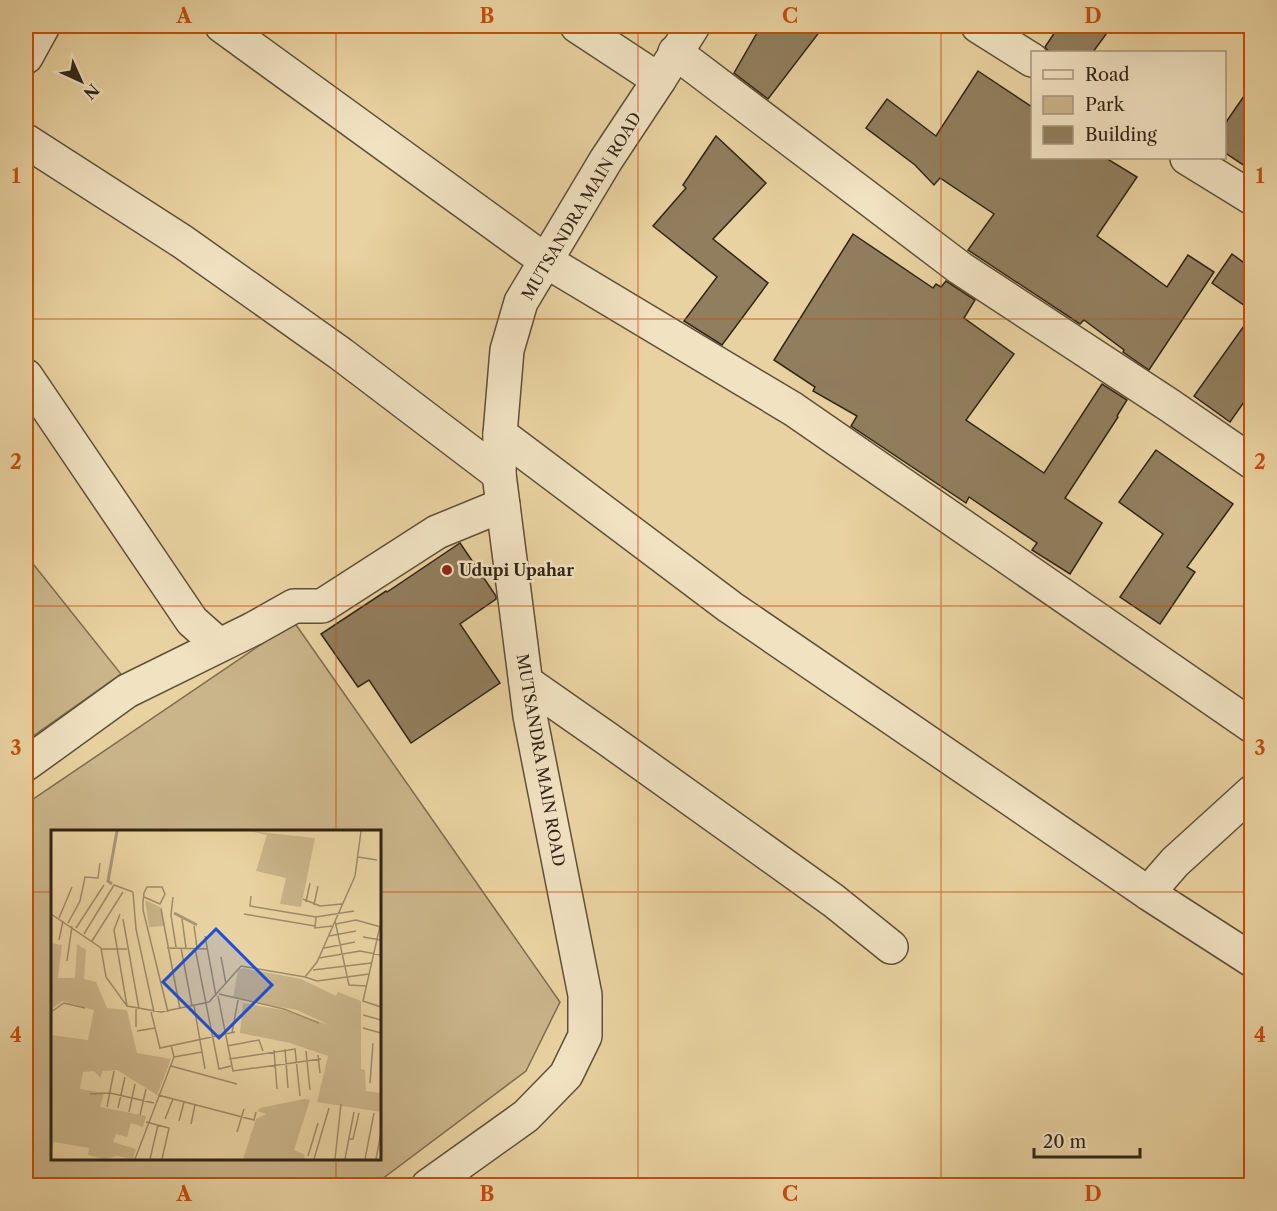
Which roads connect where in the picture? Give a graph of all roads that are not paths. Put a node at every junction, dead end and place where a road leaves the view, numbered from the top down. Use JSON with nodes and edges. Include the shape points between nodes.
{"nodes":[{"id":1,"x":43,"y":26,"type":"edge"},
{"id":2,"x":222,"y":26,"type":"edge"},
{"id":3,"x":577,"y":26,"type":"edge"},
{"id":4,"x":978,"y":26,"type":"edge"},
{"id":5,"x":684,"y":39,"type":"edge"},
{"id":6,"x":26,"y":57,"type":"edge"},
{"id":7,"x":1031,"y":59,"type":"edge"},
{"id":8,"x":659,"y":80,"type":"junction"},
{"id":9,"x":26,"y":141,"type":"edge"},
{"id":10,"x":1189,"y":159,"type":"edge"},
{"id":11,"x":1251,"y":198,"type":"edge"},
{"id":12,"x":546,"y":261,"type":"junction"},
{"id":13,"x":26,"y":376,"type":"edge"},
{"id":14,"x":500,"y":434,"type":"junction"},
{"id":15,"x":1251,"y":462,"type":"edge"},
{"id":16,"x":501,"y":490,"type":"junction"},
{"id":17,"x":219,"y":645,"type":"junction"},
{"id":18,"x":526,"y":682,"type":"junction"},
{"id":19,"x":1251,"y":726,"type":"edge"},
{"id":20,"x":26,"y":764,"type":"edge"},
{"id":21,"x":1251,"y":792,"type":"edge"},
{"id":22,"x":1148,"y":893,"type":"junction"},
{"id":23,"x":891,"y":947,"type":"dead end"},
{"id":24,"x":1251,"y":960,"type":"edge"},
{"id":25,"x":428,"y":1185,"type":"edge"}],
"edges":[{"from":1,"to":6,"type":"street"},
{"from":2,"to":12,"type":"street"},
{"from":3,"to":8,"type":"street"},
{"from":4,"to":7,"type":"street"},
{"from":5,"to":8,"type":"street","name":"MUTSANDRA MAIN ROAD"},
{"from":5,"to":15,"type":"street","via":[[960,268]]},
{"from":8,"to":12,"type":"street","name":"MUTSANDRA MAIN ROAD"},
{"from":9,"to":16,"type":"street","via":[[183,242],[341,354]]},
{"from":10,"to":11,"type":"street"},
{"from":12,"to":14,"type":"street","name":"MUTSANDRA MAIN ROAD","via":[[521,302],[507,350]]},
{"from":12,"to":19,"type":"street","via":[[793,409]]},
{"from":13,"to":17,"type":"street","via":[[192,621]]},
{"from":14,"to":16,"type":"street","name":"MUTSANDRA MAIN ROAD"},
{"from":14,"to":22,"type":"street","via":[[730,607]]},
{"from":16,"to":17,"type":"street","via":[[322,606],[294,606]]},
{"from":16,"to":18,"type":"street","name":"MUTSANDRA MAIN ROAD"},
{"from":17,"to":20,"type":"street","via":[[127,690]]},
{"from":18,"to":23,"type":"street","via":[[834,901]]},
{"from":18,"to":25,"type":"street","name":"MUTSANDRA MAIN ROAD","via":[[585,995],[585,1036],[566,1075],[526,1116]]},
{"from":21,"to":22,"type":"street","via":[[1175,862]]},
{"from":22,"to":24,"type":"street"}]}
